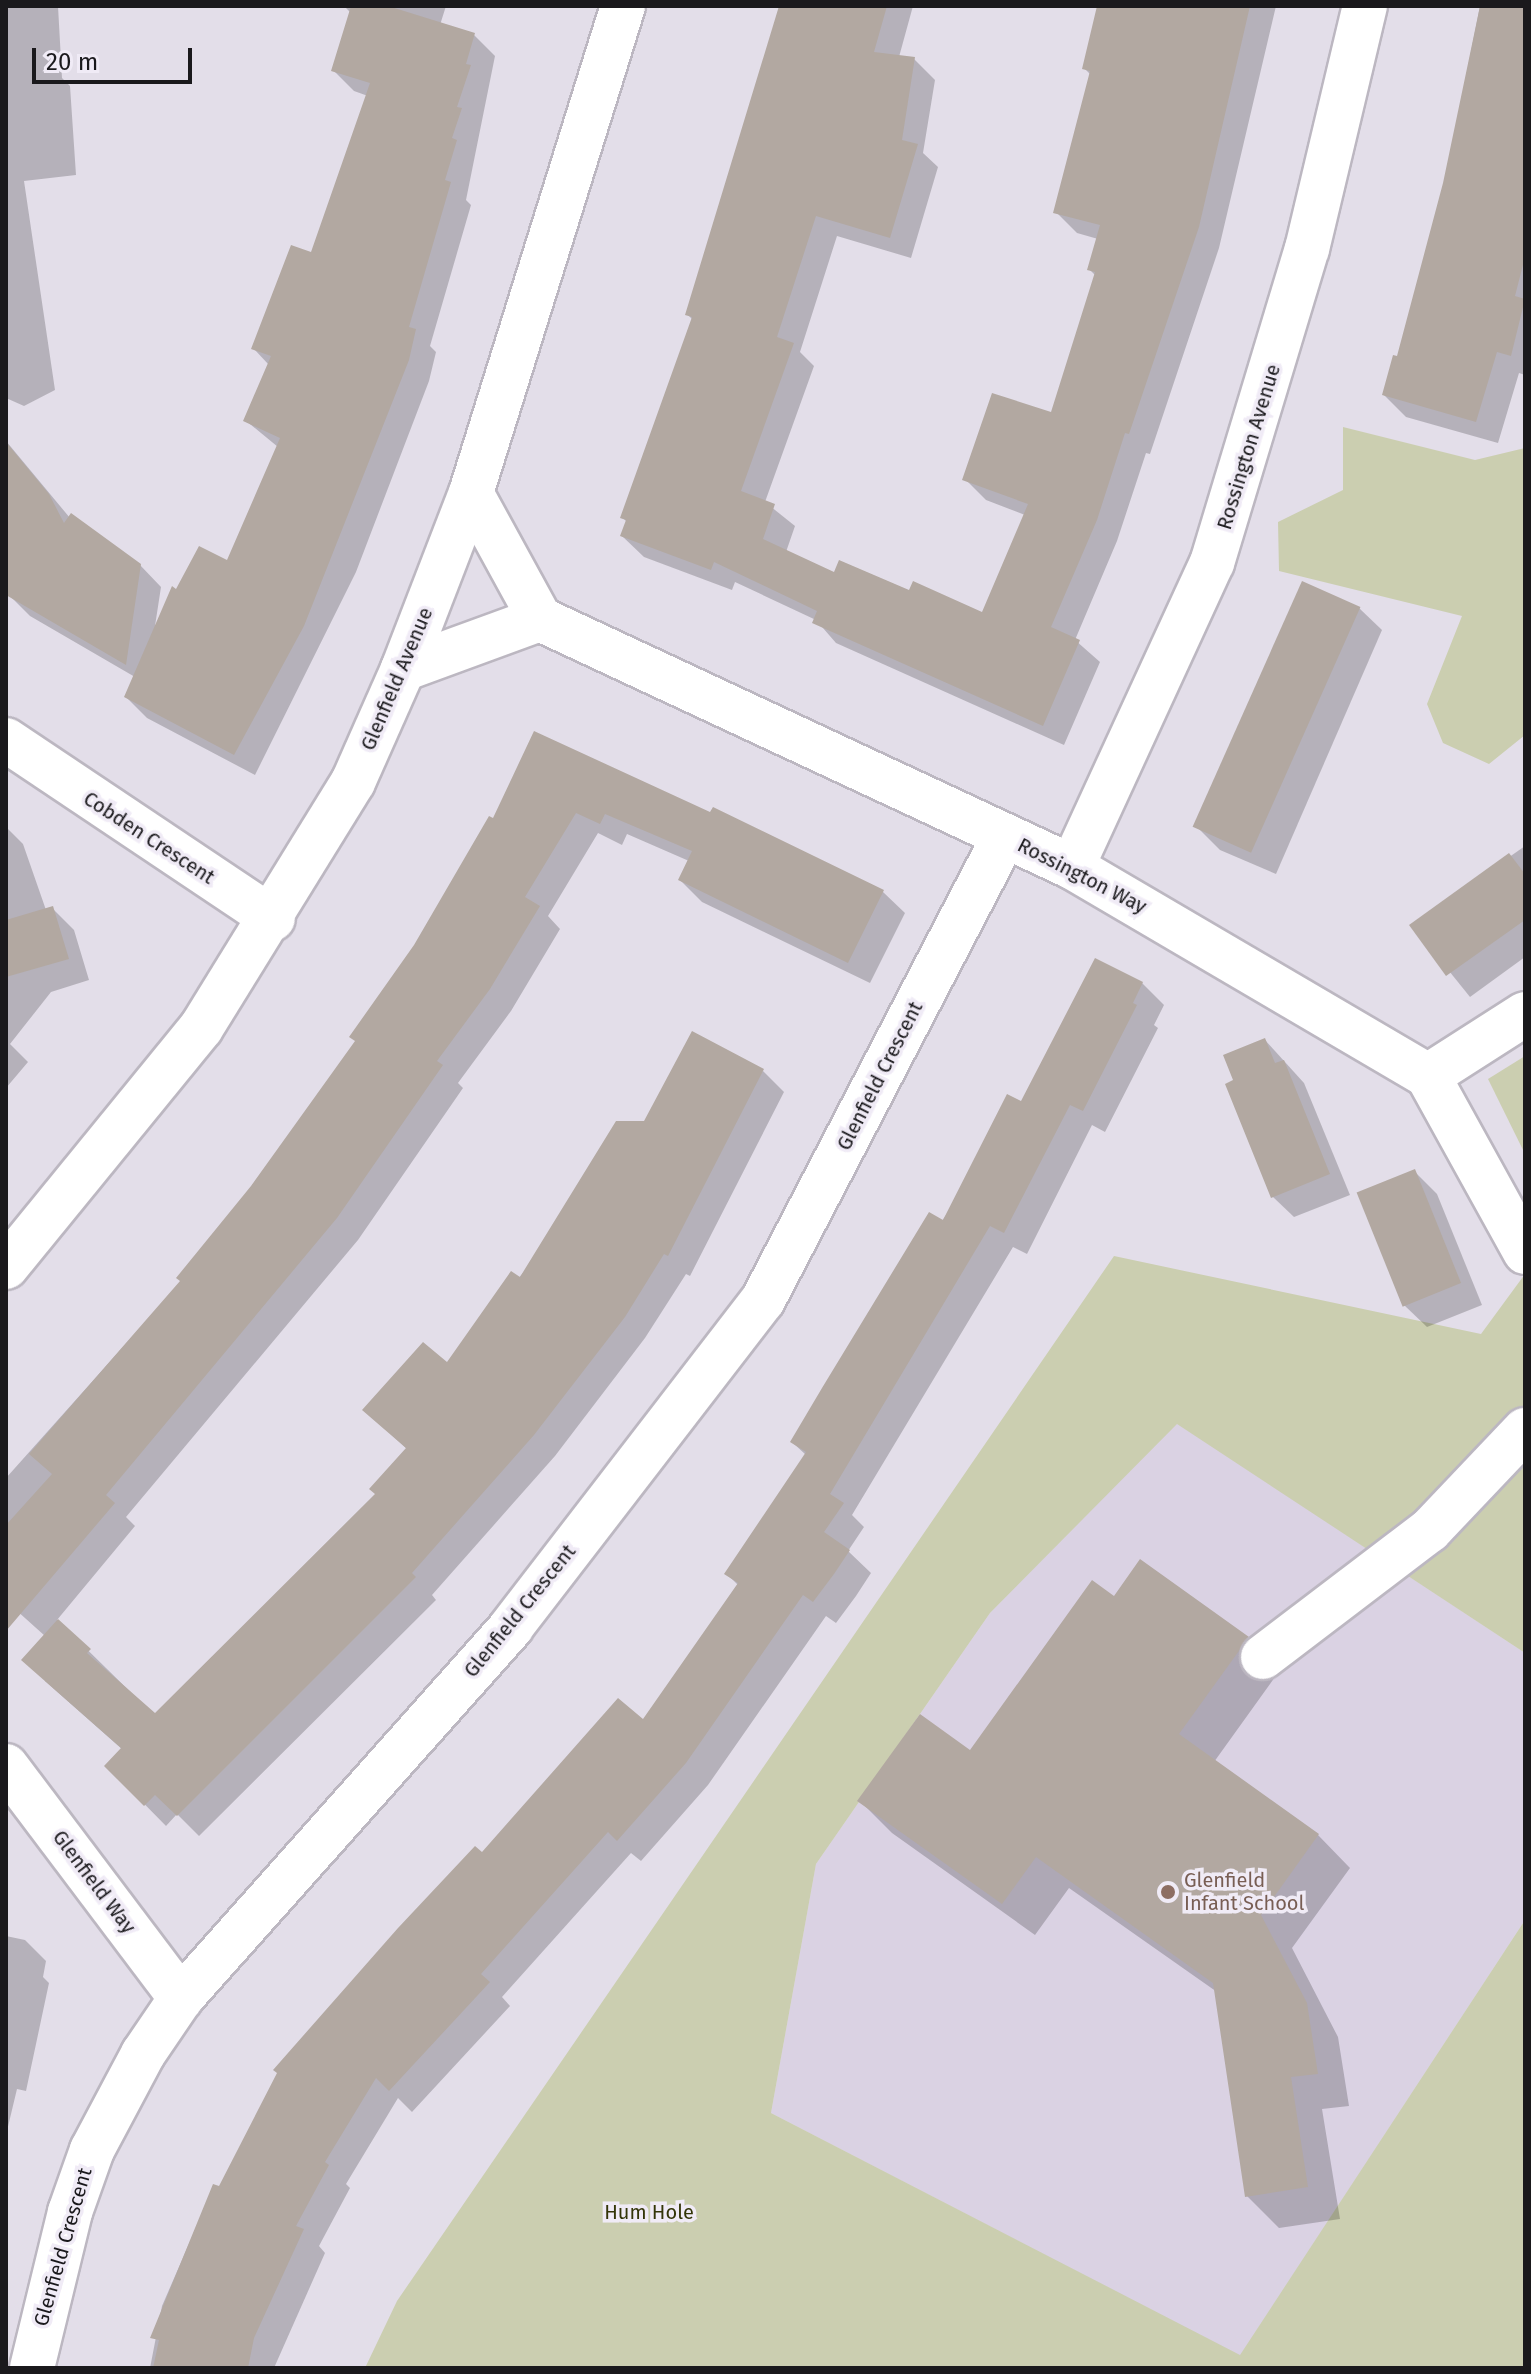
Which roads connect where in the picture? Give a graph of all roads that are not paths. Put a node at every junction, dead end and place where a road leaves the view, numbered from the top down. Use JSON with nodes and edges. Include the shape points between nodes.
{"nodes":[{"id":1,"x":623,"y":6,"type":"edge"},
{"id":2,"x":1365,"y":6,"type":"edge"},
{"id":3,"x":471,"y":493,"type":"junction"},
{"id":4,"x":540,"y":619,"type":"junction"},
{"id":5,"x":403,"y":669,"type":"junction"},
{"id":6,"x":12,"y":752,"type":"edge"},
{"id":7,"x":1004,"y":837,"type":"junction"},
{"id":8,"x":1072,"y":867,"type":"junction"},
{"id":9,"x":273,"y":919,"type":"junction"},
{"id":10,"x":1525,"y":1014,"type":"edge"},
{"id":11,"x":1428,"y":1076,"type":"junction"},
{"id":12,"x":1525,"y":1252,"type":"edge"},
{"id":13,"x":6,"y":1267,"type":"edge"},
{"id":14,"x":1525,"y":1430,"type":"edge"},
{"id":15,"x":1263,"y":1657,"type":"dead end"},
{"id":16,"x":6,"y":1766,"type":"edge"},
{"id":17,"x":181,"y":1998,"type":"junction"},
{"id":18,"x":32,"y":2368,"type":"edge"}],
"edges":[{"from":1,"to":3,"type":"street","name":"Glenfield Avenue"},
{"from":2,"to":8,"type":"street","name":"Rossington Avenue","via":[[1307,249],[1212,563]]},
{"from":3,"to":4,"type":"street"},
{"from":3,"to":5,"type":"street","name":"Glenfield Avenue"},
{"from":4,"to":5,"type":"street"},
{"from":4,"to":7,"type":"street","name":"Rossington Way"},
{"from":5,"to":9,"type":"street","name":"Glenfield Avenue","via":[[353,782]]},
{"from":6,"to":9,"type":"street","name":"Cobden Crescent"},
{"from":7,"to":8,"type":"street","name":"Rossington Way"},
{"from":7,"to":17,"type":"street","name":"Glenfield Crescent","via":[[763,1300],[511,1627]]},
{"from":8,"to":11,"type":"street","name":"Rossington Way"},
{"from":9,"to":13,"type":"street","name":"Glenfield Avenue","via":[[201,1028]]},
{"from":10,"to":11,"type":"street"},
{"from":11,"to":12,"type":"street"},
{"from":14,"to":15,"type":"street","via":[[1430,1530]]},
{"from":16,"to":17,"type":"street","name":"Glenfield Way"},
{"from":17,"to":18,"type":"street","name":"Glenfield Crescent","via":[[143,2054],[92,2150],[52,2273]]}]}
